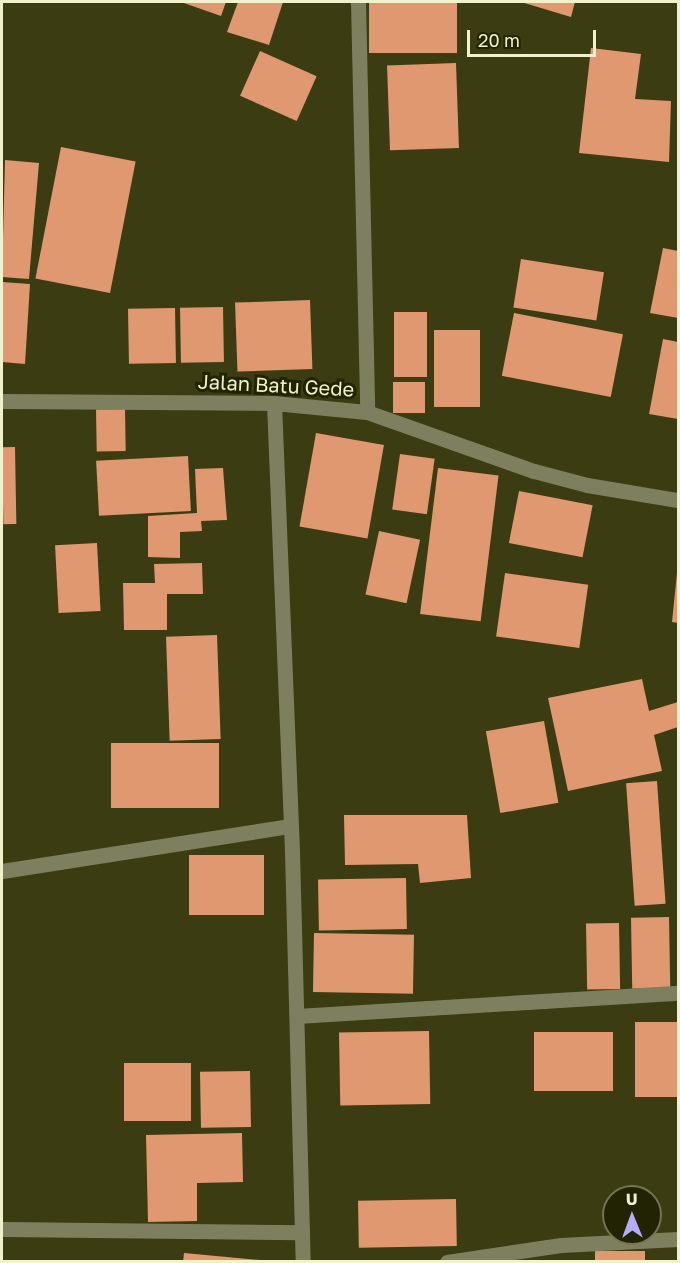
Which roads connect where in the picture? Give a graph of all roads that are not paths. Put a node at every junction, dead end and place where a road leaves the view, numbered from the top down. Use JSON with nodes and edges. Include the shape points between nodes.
{"nodes":[{"id":1,"x":358,"y":2,"type":"edge"},
{"id":2,"x":2,"y":401,"type":"edge"},
{"id":3,"x":274,"y":403,"type":"junction"},
{"id":4,"x":368,"y":412,"type":"junction"},
{"id":5,"x":678,"y":500,"type":"edge"},
{"id":6,"x":291,"y":826,"type":"junction"},
{"id":7,"x":2,"y":872,"type":"edge"},
{"id":8,"x":678,"y":993,"type":"edge"},
{"id":9,"x":297,"y":1016,"type":"junction"},
{"id":10,"x":2,"y":1229,"type":"edge"},
{"id":11,"x":302,"y":1232,"type":"junction"},
{"id":12,"x":678,"y":1239,"type":"edge"},
{"id":13,"x":303,"y":1262,"type":"edge"},
{"id":14,"x":447,"y":1262,"type":"edge"}],
"edges":[{"from":1,"to":4,"type":"street"},
{"from":2,"to":3,"type":"street","name":"Jalan Batu Gede"},
{"from":3,"to":4,"type":"street","name":"Jalan Batu Gede"},
{"from":3,"to":6,"type":"street"},
{"from":4,"to":5,"type":"street","name":"Jalan Batu Gede","via":[[534,471],[587,485]]},
{"from":6,"to":7,"type":"street"},
{"from":6,"to":9,"type":"street"},
{"from":8,"to":9,"type":"street"},
{"from":9,"to":11,"type":"street"},
{"from":10,"to":11,"type":"street"},
{"from":11,"to":13,"type":"street"},
{"from":12,"to":14,"type":"street","via":[[561,1245]]}]}
